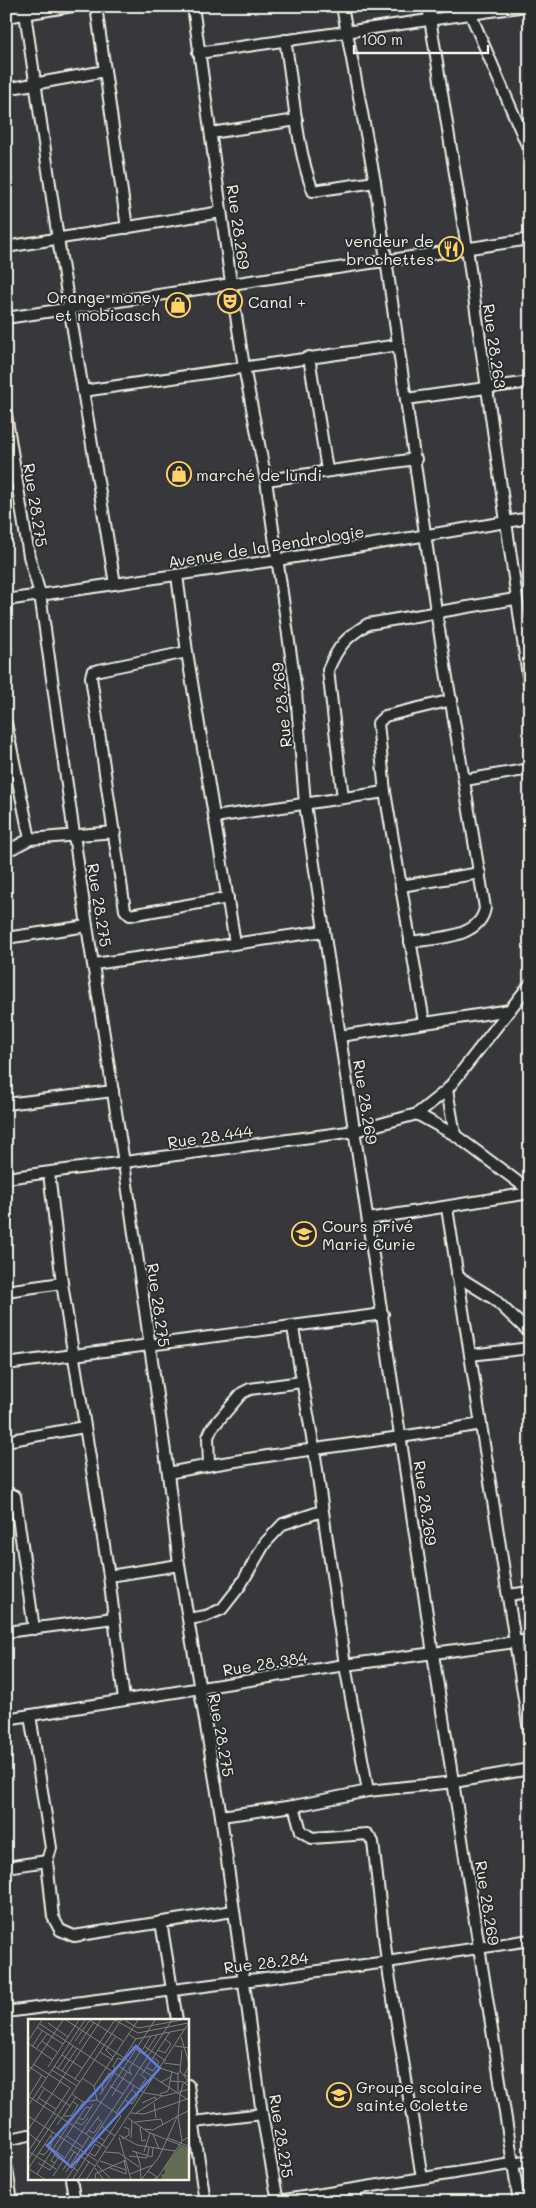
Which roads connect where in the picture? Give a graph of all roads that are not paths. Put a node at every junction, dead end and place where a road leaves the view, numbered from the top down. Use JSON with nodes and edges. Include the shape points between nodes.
{"nodes":[{"id":1,"x":73,"y":6,"type":"edge"},
{"id":2,"x":96,"y":6,"type":"edge"},
{"id":3,"x":192,"y":6,"type":"edge"},
{"id":4,"x":342,"y":6,"type":"edge"},
{"id":5,"x":428,"y":6,"type":"edge"},
{"id":6,"x":526,"y":6,"type":"edge"},
{"id":7,"x":25,"y":10,"type":"edge"},
{"id":8,"x":470,"y":10,"type":"edge"},
{"id":9,"x":6,"y":17,"type":"edge"},
{"id":10,"x":431,"y":20,"type":"junction"},
{"id":11,"x":346,"y":33,"type":"junction"},
{"id":12,"x":284,"y":40,"type":"junction"},
{"id":13,"x":198,"y":53,"type":"junction"},
{"id":14,"x":105,"y":71,"type":"junction"},
{"id":15,"x":34,"y":84,"type":"junction"},
{"id":16,"x":6,"y":89,"type":"edge"},
{"id":17,"x":297,"y":120,"type":"junction"},
{"id":18,"x":211,"y":133,"type":"junction"},
{"id":19,"x":530,"y":152,"type":"edge"},
{"id":20,"x":375,"y":182,"type":"junction"},
{"id":21,"x":221,"y":212,"type":"junction"},
{"id":22,"x":128,"y":228,"type":"junction"},
{"id":23,"x":58,"y":239,"type":"junction"},
{"id":24,"x":530,"y":240,"type":"edge"},
{"id":25,"x":6,"y":247,"type":"edge"},
{"id":26,"x":467,"y":248,"type":"junction"},
{"id":27,"x":385,"y":260,"type":"junction"},
{"id":28,"x":231,"y":283,"type":"junction"},
{"id":29,"x":70,"y":308,"type":"junction"},
{"id":30,"x":6,"y":318,"type":"edge"},
{"id":31,"x":399,"y":345,"type":"junction"},
{"id":32,"x":310,"y":357,"type":"junction"},
{"id":33,"x":244,"y":367,"type":"junction"},
{"id":34,"x":530,"y":382,"type":"edge"},
{"id":35,"x":486,"y":388,"type":"junction"},
{"id":36,"x":83,"y":391,"type":"junction"},
{"id":37,"x":406,"y":399,"type":"junction"},
{"id":38,"x":6,"y":414,"type":"edge"},
{"id":39,"x":9,"y":451,"type":"edge"},
{"id":40,"x":416,"y":460,"type":"junction"},
{"id":41,"x":327,"y":470,"type":"junction"},
{"id":42,"x":266,"y":480,"type":"junction"},
{"id":43,"x":530,"y":518,"type":"edge"},
{"id":44,"x":506,"y":522,"type":"junction"},
{"id":45,"x":426,"y":537,"type":"junction"},
{"id":46,"x":277,"y":560,"type":"junction"},
{"id":47,"x":177,"y":575,"type":"junction"},
{"id":48,"x":115,"y":584,"type":"junction"},
{"id":49,"x":40,"y":594,"type":"junction"},
{"id":50,"x":515,"y":599,"type":"junction"},
{"id":51,"x":6,"y":600,"type":"edge"},
{"id":52,"x":436,"y":611,"type":"junction"},
{"id":53,"x":187,"y":652,"type":"junction"},
{"id":54,"x":530,"y":690,"type":"edge"},
{"id":55,"x":452,"y":700,"type":"junction"},
{"id":56,"x":6,"y":723,"type":"edge"},
{"id":57,"x":530,"y":769,"type":"edge"},
{"id":58,"x":465,"y":780,"type":"junction"},
{"id":59,"x":385,"y":792,"type":"junction"},
{"id":60,"x":344,"y":798,"type":"junction"},
{"id":61,"x":305,"y":804,"type":"junction"},
{"id":62,"x":214,"y":817,"type":"junction"},
{"id":63,"x":115,"y":832,"type":"junction"},
{"id":64,"x":74,"y":834,"type":"junction"},
{"id":65,"x":30,"y":839,"type":"junction"},
{"id":66,"x":6,"y":848,"type":"edge"},
{"id":67,"x":480,"y":874,"type":"junction"},
{"id":68,"x":401,"y":886,"type":"junction"},
{"id":69,"x":228,"y":898,"type":"junction"},
{"id":70,"x":87,"y":926,"type":"junction"},
{"id":71,"x":324,"y":931,"type":"junction"},
{"id":72,"x":6,"y":938,"type":"edge"},
{"id":73,"x":410,"y":942,"type":"junction"},
{"id":74,"x":235,"y":943,"type":"junction"},
{"id":75,"x":94,"y":964,"type":"junction"},
{"id":76,"x":530,"y":984,"type":"edge"},
{"id":77,"x":510,"y":1010,"type":"junction"},
{"id":78,"x":424,"y":1022,"type":"junction"},
{"id":79,"x":340,"y":1036,"type":"junction"},
{"id":80,"x":447,"y":1090,"type":"junction"},
{"id":81,"x":113,"y":1091,"type":"junction"},
{"id":82,"x":6,"y":1104,"type":"edge"},
{"id":83,"x":416,"y":1114,"type":"junction"},
{"id":84,"x":355,"y":1131,"type":"junction"},
{"id":85,"x":455,"y":1135,"type":"junction"},
{"id":86,"x":124,"y":1164,"type":"junction"},
{"id":87,"x":49,"y":1173,"type":"junction"},
{"id":88,"x":6,"y":1178,"type":"edge"},
{"id":89,"x":530,"y":1192,"type":"edge"},
{"id":90,"x":447,"y":1208,"type":"junction"},
{"id":91,"x":368,"y":1219,"type":"junction"},
{"id":92,"x":457,"y":1276,"type":"junction"},
{"id":93,"x":62,"y":1283,"type":"junction"},
{"id":94,"x":6,"y":1291,"type":"edge"},
{"id":95,"x":383,"y":1314,"type":"junction"},
{"id":96,"x":293,"y":1328,"type":"junction"},
{"id":97,"x":530,"y":1333,"type":"edge"},
{"id":98,"x":150,"y":1347,"type":"junction"},
{"id":99,"x":530,"y":1348,"type":"edge"},
{"id":100,"x":75,"y":1354,"type":"junction"},
{"id":101,"x":470,"y":1355,"type":"junction"},
{"id":102,"x":6,"y":1364,"type":"edge"},
{"id":103,"x":301,"y":1382,"type":"junction"},
{"id":104,"x":481,"y":1424,"type":"junction"},
{"id":105,"x":84,"y":1427,"type":"junction"},
{"id":106,"x":402,"y":1438,"type":"junction"},
{"id":107,"x":6,"y":1441,"type":"edge"},
{"id":108,"x":314,"y":1449,"type":"junction"},
{"id":109,"x":209,"y":1465,"type":"junction"},
{"id":110,"x":168,"y":1473,"type":"junction"},
{"id":111,"x":6,"y":1492,"type":"edge"},
{"id":112,"x":322,"y":1511,"type":"junction"},
{"id":113,"x":179,"y":1564,"type":"junction"},
{"id":114,"x":109,"y":1576,"type":"junction"},
{"id":115,"x":530,"y":1592,"type":"edge"},
{"id":116,"x":508,"y":1595,"type":"junction"},
{"id":117,"x":114,"y":1618,"type":"junction"},
{"id":118,"x":188,"y":1619,"type":"junction"},
{"id":119,"x":34,"y":1629,"type":"junction"},
{"id":120,"x":6,"y":1632,"type":"edge"},
{"id":121,"x":530,"y":1640,"type":"edge"},
{"id":122,"x":516,"y":1642,"type":"junction"},
{"id":123,"x":433,"y":1654,"type":"junction"},
{"id":124,"x":345,"y":1665,"type":"junction"},
{"id":125,"x":199,"y":1689,"type":"junction"},
{"id":126,"x":124,"y":1700,"type":"junction"},
{"id":127,"x":528,"y":1700,"type":"edge"},
{"id":128,"x":30,"y":1715,"type":"junction"},
{"id":129,"x":6,"y":1719,"type":"edge"},
{"id":130,"x":530,"y":1737,"type":"edge"},
{"id":131,"x":530,"y":1769,"type":"edge"},
{"id":132,"x":454,"y":1782,"type":"junction"},
{"id":133,"x":368,"y":1791,"type":"junction"},
{"id":134,"x":294,"y":1806,"type":"junction"},
{"id":135,"x":221,"y":1816,"type":"junction"},
{"id":136,"x":47,"y":1861,"type":"junction"},
{"id":137,"x":6,"y":1867,"type":"edge"},
{"id":138,"x":234,"y":1911,"type":"junction"},
{"id":139,"x":161,"y":1922,"type":"junction"},
{"id":140,"x":530,"y":1940,"type":"edge"},
{"id":141,"x":480,"y":1948,"type":"junction"},
{"id":142,"x":387,"y":1962,"type":"junction"},
{"id":143,"x":244,"y":1979,"type":"junction"},
{"id":144,"x":173,"y":1989,"type":"junction"},
{"id":145,"x":6,"y":2012,"type":"edge"},
{"id":146,"x":178,"y":2019,"type":"edge"},
{"id":147,"x":189,"y":2091,"type":"edge"},
{"id":148,"x":262,"y":2114,"type":"junction"},
{"id":149,"x":194,"y":2122,"type":"junction"},
{"id":150,"x":28,"y":2136,"type":"edge"},
{"id":151,"x":6,"y":2140,"type":"edge"},
{"id":152,"x":530,"y":2161,"type":"edge"},
{"id":153,"x":514,"y":2164,"type":"junction"},
{"id":154,"x":6,"y":2169,"type":"edge"},
{"id":155,"x":422,"y":2178,"type":"junction"},
{"id":156,"x":71,"y":2180,"type":"edge"},
{"id":157,"x":355,"y":2189,"type":"junction"},
{"id":158,"x":11,"y":2202,"type":"edge"},
{"id":159,"x":74,"y":2202,"type":"edge"},
{"id":160,"x":205,"y":2202,"type":"edge"},
{"id":161,"x":278,"y":2202,"type":"edge"},
{"id":162,"x":357,"y":2202,"type":"edge"},
{"id":163,"x":519,"y":2202,"type":"edge"}],
"edges":[{"from":1,"to":7,"type":"street"},
{"from":2,"to":14,"type":"street"},
{"from":3,"to":13,"type":"street","name":"Rue 28.269"},
{"from":4,"to":11,"type":"street"},
{"from":5,"to":10,"type":"street","name":"Rue 28.263"},
{"from":6,"to":8,"type":"street"},
{"from":7,"to":9,"type":"street"},
{"from":7,"to":15,"type":"street"},
{"from":8,"to":10,"type":"street"},
{"from":8,"to":19,"type":"street"},
{"from":10,"to":11,"type":"street"},
{"from":10,"to":26,"type":"street","name":"Rue 28.263"},
{"from":11,"to":12,"type":"street"},
{"from":11,"to":20,"type":"street"},
{"from":12,"to":13,"type":"street"},
{"from":12,"to":17,"type":"street"},
{"from":13,"to":18,"type":"street","name":"Rue 28.269"},
{"from":14,"to":15,"type":"street"},
{"from":14,"to":22,"type":"street"},
{"from":15,"to":16,"type":"street"},
{"from":15,"to":23,"type":"street"},
{"from":17,"to":18,"type":"street"},
{"from":17,"to":20,"type":"street","via":[[312,191]]},
{"from":18,"to":21,"type":"street","name":"Rue 28.269"},
{"from":20,"to":27,"type":"street"},
{"from":21,"to":22,"type":"street"},
{"from":21,"to":28,"type":"street","name":"Rue 28.269"},
{"from":22,"to":23,"type":"street"},
{"from":23,"to":25,"type":"street"},
{"from":23,"to":29,"type":"street"},
{"from":24,"to":26,"type":"street"},
{"from":26,"to":27,"type":"street"},
{"from":26,"to":35,"type":"street","name":"Rue 28.263"},
{"from":27,"to":28,"type":"street"},
{"from":27,"to":31,"type":"street"},
{"from":28,"to":29,"type":"street"},
{"from":28,"to":33,"type":"street","name":"Rue 28.269"},
{"from":29,"to":30,"type":"street"},
{"from":29,"to":36,"type":"street"},
{"from":31,"to":32,"type":"street"},
{"from":31,"to":37,"type":"street"},
{"from":32,"to":33,"type":"street"},
{"from":32,"to":41,"type":"street"},
{"from":33,"to":36,"type":"street"},
{"from":33,"to":42,"type":"street","name":"Rue 28.269"},
{"from":34,"to":35,"type":"street"},
{"from":35,"to":37,"type":"street"},
{"from":35,"to":44,"type":"street","name":"Rue 28.263"},
{"from":36,"to":48,"type":"street"},
{"from":37,"to":40,"type":"street"},
{"from":38,"to":39,"type":"street","name":"Rue 28.275"},
{"from":39,"to":49,"type":"street","name":"Rue 28.275","via":[[29,556]]},
{"from":40,"to":41,"type":"street"},
{"from":40,"to":45,"type":"street"},
{"from":41,"to":42,"type":"street"},
{"from":42,"to":46,"type":"street","name":"Rue 28.269"},
{"from":43,"to":44,"type":"street","name":"Avenue de la Bendrologie"},
{"from":44,"to":45,"type":"street","name":"Avenue de la Bendrologie"},
{"from":44,"to":50,"type":"street","name":"Rue 28.263"},
{"from":45,"to":46,"type":"street","name":"Avenue de la Bendrologie"},
{"from":45,"to":52,"type":"street"},
{"from":46,"to":47,"type":"street","name":"Avenue de la Bendrologie"},
{"from":46,"to":61,"type":"street","name":"Rue 28.269","via":[[296,691]]},
{"from":47,"to":48,"type":"street","name":"Avenue de la Bendrologie"},
{"from":47,"to":53,"type":"street"},
{"from":48,"to":49,"type":"street","name":"Avenue de la Bendrologie"},
{"from":49,"to":51,"type":"street","name":"Avenue de la Bendrologie"},
{"from":49,"to":64,"type":"street","name":"Rue 28.275"},
{"from":50,"to":52,"type":"street"},
{"from":50,"to":54,"type":"street","name":"Rue 28.263"},
{"from":52,"to":55,"type":"street"},
{"from":52,"to":60,"type":"street","via":[[368,624],[350,635],[336,651],[328,670]]},
{"from":53,"to":62,"type":"street"},
{"from":53,"to":63,"type":"street","via":[[92,672]]},
{"from":55,"to":58,"type":"street"},
{"from":55,"to":59,"type":"street","via":[[379,719]]},
{"from":56,"to":65,"type":"street"},
{"from":57,"to":58,"type":"street"},
{"from":58,"to":67,"type":"street"},
{"from":59,"to":60,"type":"street"},
{"from":59,"to":68,"type":"street"},
{"from":60,"to":61,"type":"street"},
{"from":61,"to":62,"type":"street"},
{"from":61,"to":71,"type":"street","name":"Rue 28.269"},
{"from":62,"to":69,"type":"street"},
{"from":63,"to":64,"type":"street"},
{"from":63,"to":69,"type":"street","via":[[124,910],[130,915]]},
{"from":64,"to":65,"type":"street"},
{"from":64,"to":70,"type":"street","name":"Rue 28.275"},
{"from":65,"to":66,"type":"street"},
{"from":67,"to":68,"type":"street"},
{"from":67,"to":73,"type":"street","via":[[485,908],[479,920],[464,933]]},
{"from":68,"to":73,"type":"street"},
{"from":69,"to":74,"type":"street"},
{"from":70,"to":72,"type":"street"},
{"from":70,"to":75,"type":"street","name":"Rue 28.275"},
{"from":71,"to":74,"type":"street"},
{"from":71,"to":79,"type":"street","name":"Rue 28.269"},
{"from":73,"to":78,"type":"street"},
{"from":74,"to":75,"type":"street"},
{"from":75,"to":81,"type":"street","name":"Rue 28.275"},
{"from":76,"to":77,"type":"street"},
{"from":77,"to":78,"type":"street"},
{"from":77,"to":80,"type":"street"},
{"from":78,"to":79,"type":"street"},
{"from":79,"to":84,"type":"street","name":"Rue 28.269"},
{"from":80,"to":83,"type":"street"},
{"from":80,"to":85,"type":"street"},
{"from":81,"to":82,"type":"street"},
{"from":81,"to":86,"type":"street","name":"Rue 28.275"},
{"from":83,"to":84,"type":"street","name":"Rue 28.444"},
{"from":83,"to":85,"type":"street"},
{"from":84,"to":86,"type":"street","name":"Rue 28.444"},
{"from":84,"to":91,"type":"street","name":"Rue 28.269"},
{"from":85,"to":89,"type":"street"},
{"from":86,"to":87,"type":"street","name":"Rue 28.444"},
{"from":86,"to":98,"type":"street","name":"Rue 28.275"},
{"from":87,"to":88,"type":"street","name":"Rue 28.444"},
{"from":87,"to":93,"type":"street"},
{"from":89,"to":90,"type":"street"},
{"from":90,"to":91,"type":"street"},
{"from":90,"to":92,"type":"street"},
{"from":91,"to":95,"type":"street","name":"Rue 28.269"},
{"from":92,"to":97,"type":"street","via":[[500,1304]]},
{"from":92,"to":101,"type":"street"},
{"from":93,"to":94,"type":"street"},
{"from":93,"to":100,"type":"street"},
{"from":95,"to":96,"type":"street"},
{"from":95,"to":106,"type":"street","name":"Rue 28.269"},
{"from":96,"to":98,"type":"street"},
{"from":96,"to":103,"type":"street"},
{"from":98,"to":100,"type":"street"},
{"from":98,"to":110,"type":"street","name":"Rue 28.275"},
{"from":99,"to":101,"type":"street"},
{"from":100,"to":102,"type":"street"},
{"from":100,"to":105,"type":"street"},
{"from":101,"to":104,"type":"street"},
{"from":103,"to":108,"type":"street"},
{"from":103,"to":109,"type":"street","via":[[242,1393],[212,1428],[208,1437]]},
{"from":104,"to":106,"type":"street"},
{"from":104,"to":116,"type":"street"},
{"from":105,"to":107,"type":"street"},
{"from":105,"to":114,"type":"street"},
{"from":106,"to":108,"type":"street"},
{"from":106,"to":123,"type":"street","name":"Rue 28.269"},
{"from":108,"to":109,"type":"street"},
{"from":108,"to":112,"type":"street"},
{"from":109,"to":110,"type":"street"},
{"from":110,"to":113,"type":"street","name":"Rue 28.275"},
{"from":111,"to":119,"type":"street","via":[[15,1496]]},
{"from":112,"to":118,"type":"street","via":[[283,1524],[265,1543],[240,1586],[222,1609]]},
{"from":112,"to":124,"type":"street"},
{"from":113,"to":114,"type":"street"},
{"from":113,"to":118,"type":"street","name":"Rue 28.275"},
{"from":114,"to":117,"type":"street"},
{"from":115,"to":116,"type":"street"},
{"from":116,"to":122,"type":"street"},
{"from":117,"to":119,"type":"street"},
{"from":117,"to":126,"type":"street"},
{"from":118,"to":125,"type":"street","name":"Rue 28.275"},
{"from":119,"to":120,"type":"street"},
{"from":121,"to":122,"type":"street","name":"Rue 28.384"},
{"from":122,"to":123,"type":"street","name":"Rue 28.384"},
{"from":122,"to":127,"type":"street"},
{"from":123,"to":124,"type":"street","name":"Rue 28.384"},
{"from":123,"to":132,"type":"street","name":"Rue 28.269"},
{"from":124,"to":125,"type":"street","name":"Rue 28.384"},
{"from":124,"to":133,"type":"street"},
{"from":125,"to":126,"type":"street","name":"Rue 28.384"},
{"from":125,"to":135,"type":"street","name":"Rue 28.275"},
{"from":126,"to":128,"type":"street","name":"Rue 28.384"},
{"from":127,"to":130,"type":"street"},
{"from":128,"to":129,"type":"street","name":"Rue 28.384"},
{"from":128,"to":136,"type":"street","via":[[51,1848]]},
{"from":131,"to":132,"type":"street"},
{"from":132,"to":133,"type":"street"},
{"from":132,"to":141,"type":"street","name":"Rue 28.269"},
{"from":133,"to":134,"type":"street"},
{"from":134,"to":135,"type":"street"},
{"from":134,"to":142,"type":"street","via":[[301,1831],[312,1838],[361,1834],[371,1837]]},
{"from":135,"to":138,"type":"street","name":"Rue 28.275"},
{"from":136,"to":137,"type":"street"},
{"from":136,"to":139,"type":"street","via":[[53,1917],[60,1930],[67,1934],[74,1936]]},
{"from":138,"to":139,"type":"street"},
{"from":138,"to":143,"type":"street","name":"Rue 28.275"},
{"from":139,"to":144,"type":"street"},
{"from":140,"to":141,"type":"street","name":"Rue 28.284"},
{"from":141,"to":142,"type":"street","name":"Rue 28.284"},
{"from":141,"to":153,"type":"street","name":"Rue 28.269"},
{"from":142,"to":143,"type":"street","name":"Rue 28.284"},
{"from":142,"to":155,"type":"street"},
{"from":143,"to":144,"type":"street","name":"Rue 28.284"},
{"from":143,"to":148,"type":"street","name":"Rue 28.275"},
{"from":144,"to":145,"type":"street","name":"Rue 28.284"},
{"from":144,"to":146,"type":"street"},
{"from":147,"to":149,"type":"street"},
{"from":148,"to":149,"type":"street"},
{"from":148,"to":161,"type":"street","name":"Rue 28.275"},
{"from":149,"to":160,"type":"street"},
{"from":150,"to":151,"type":"street"},
{"from":152,"to":153,"type":"street"},
{"from":153,"to":155,"type":"street"},
{"from":153,"to":163,"type":"street","name":"Rue 28.269"},
{"from":154,"to":158,"type":"main road"},
{"from":155,"to":157,"type":"street"},
{"from":156,"to":159,"type":"street"},
{"from":157,"to":161,"type":"street"},
{"from":157,"to":162,"type":"street"}]}
